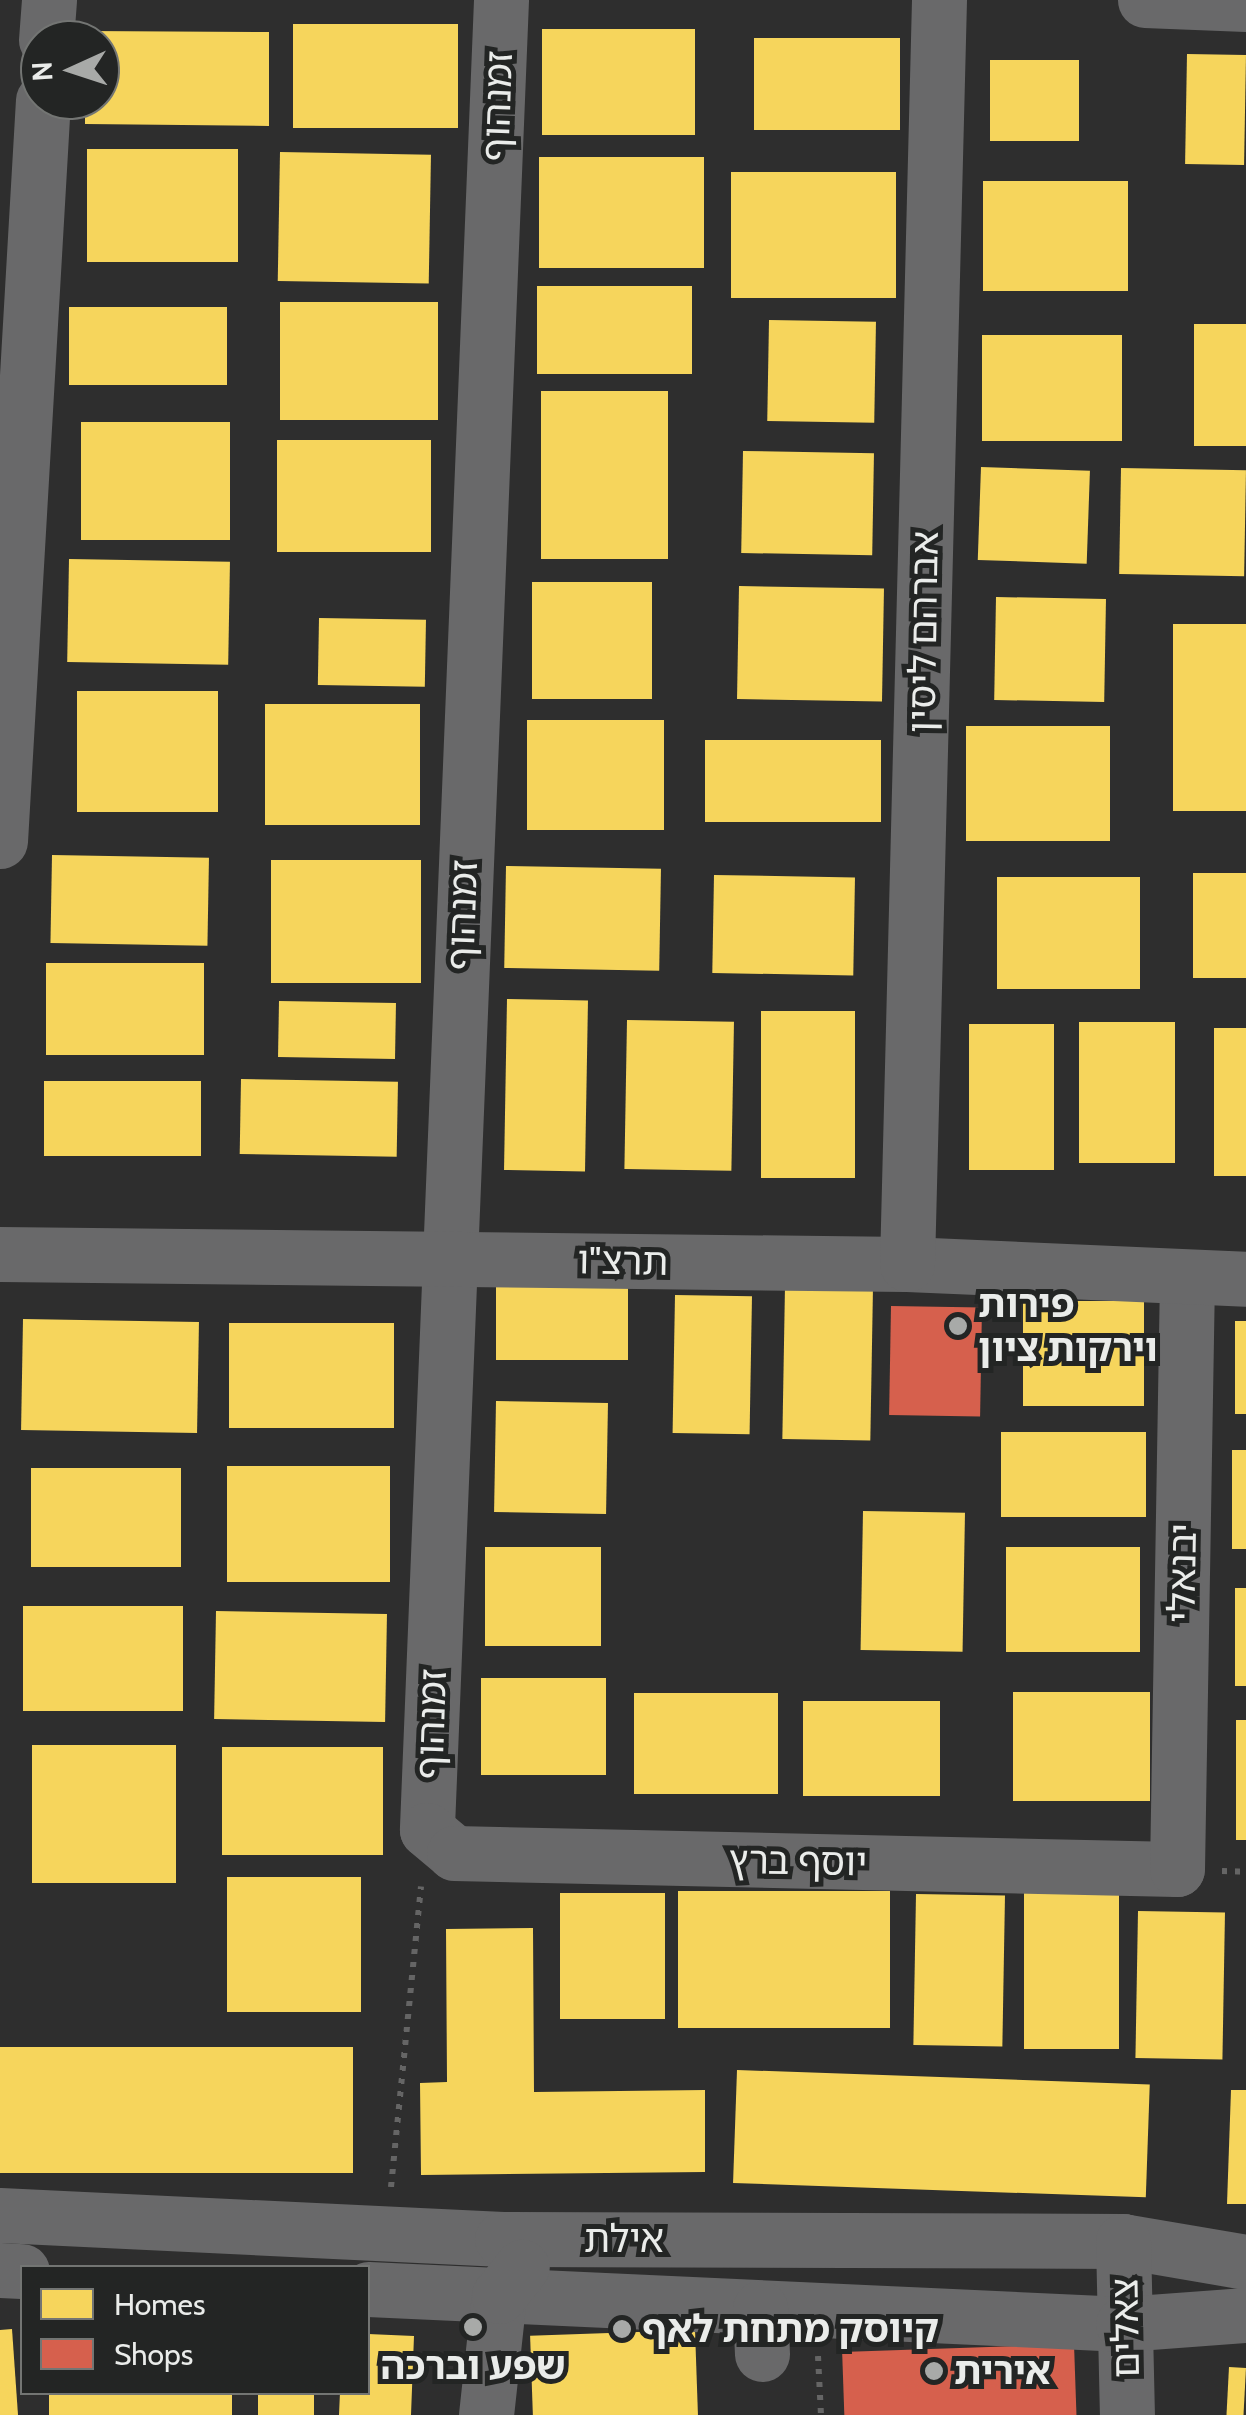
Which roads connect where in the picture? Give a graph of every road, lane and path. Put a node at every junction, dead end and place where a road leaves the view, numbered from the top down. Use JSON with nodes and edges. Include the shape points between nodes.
{"nodes":[{"id":1,"x":501,"y":0,"type":"edge"},
{"id":2,"x":938,"y":0,"type":"edge"},
{"id":3,"x":1145,"y":0,"type":"edge"},
{"id":4,"x":1246,"y":4,"type":"edge"},
{"id":5,"x":42,"y":120,"type":"edge"},
{"id":6,"x":0,"y":841,"type":"edge"},
{"id":7,"x":0,"y":1254,"type":"edge"},
{"id":8,"x":448,"y":1259,"type":"junction"},
{"id":9,"x":907,"y":1264,"type":"junction"},
{"id":10,"x":1187,"y":1277,"type":"junction"},
{"id":11,"x":1246,"y":1279,"type":"edge"},
{"id":12,"x":427,"y":1830,"type":"junction"},
{"id":13,"x":1177,"y":1870,"type":"joint"},
{"id":14,"x":0,"y":2215,"type":"edge"},
{"id":15,"x":386,"y":2232,"type":"junction"},
{"id":16,"x":562,"y":2239,"type":"junction"},
{"id":17,"x":1123,"y":2240,"type":"junction"},
{"id":18,"x":1246,"y":2262,"type":"edge"},
{"id":19,"x":370,"y":2289,"type":"edge"},
{"id":20,"x":499,"y":2296,"type":"junction"},
{"id":21,"x":1246,"y":2314,"type":"edge"},
{"id":22,"x":1123,"y":2324,"type":"junction"},
{"id":23,"x":486,"y":2415,"type":"edge"},
{"id":24,"x":1127,"y":2415,"type":"edge"}],
"edges":[{"from":1,"to":8,"type":"street","name":"זמנהוף"},
{"from":2,"to":9,"type":"street","name":"אברהם ליסין"},
{"from":3,"to":4,"type":"street"},
{"from":5,"to":6,"type":"street"},
{"from":7,"to":8,"type":"street","name":"תרצ\"ו"},
{"from":8,"to":9,"type":"street","name":"תרצ\"ו"},
{"from":8,"to":12,"type":"street","name":"זמנהוף"},
{"from":9,"to":10,"type":"street","name":"תרצ\"ו"},
{"from":10,"to":11,"type":"street","name":"תרצ\"ו"},
{"from":10,"to":13,"type":"street","name":"יבנאלי"},
{"from":12,"to":13,"type":"street","name":"יוסף ברץ","via":[[454,1852]]},
{"from":12,"to":15,"type":"path"},
{"from":14,"to":15,"type":"street","name":"אילת"},
{"from":15,"to":16,"type":"street","name":"אילת"},
{"from":16,"to":17,"type":"street","name":"אילת"},
{"from":16,"to":20,"type":"street","via":[[522,2267]]},
{"from":17,"to":18,"type":"street","name":"אילת"},
{"from":17,"to":22,"type":"street","name":"צאלים"},
{"from":19,"to":20,"type":"street","name":"אילת"},
{"from":20,"to":22,"type":"street","name":"אילת","via":[[761,2331]]},
{"from":20,"to":23,"type":"street"},
{"from":21,"to":22,"type":"street","name":"אילת"},
{"from":22,"to":24,"type":"street","name":"צאלים"}]}
